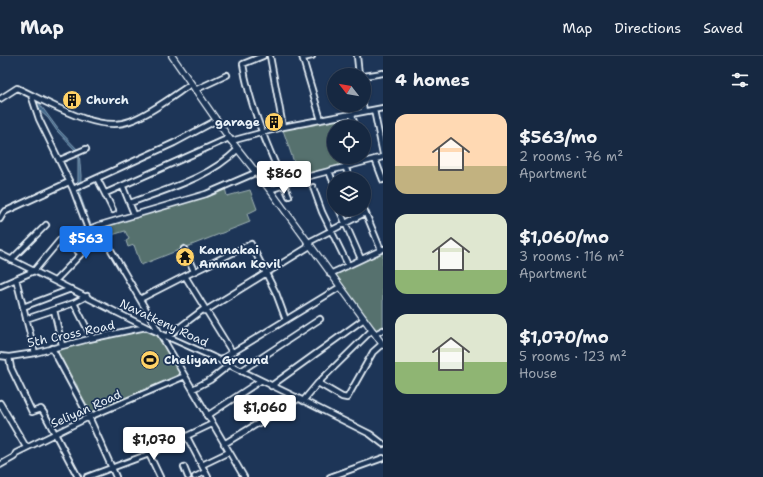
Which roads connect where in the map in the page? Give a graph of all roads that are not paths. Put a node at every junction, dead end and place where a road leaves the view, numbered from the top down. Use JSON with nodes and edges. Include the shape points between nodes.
{"nodes":[{"id":1,"x":172,"y":56,"type":"edge"},
{"id":2,"x":262,"y":56,"type":"edge"},
{"id":3,"x":270,"y":56,"type":"edge"},
{"id":4,"x":312,"y":56,"type":"edge"},
{"id":5,"x":357,"y":56,"type":"edge"},
{"id":6,"x":303,"y":57,"type":"edge"},
{"id":7,"x":358,"y":68,"type":"edge"},
{"id":8,"x":383,"y":73,"type":"edge"},
{"id":9,"x":227,"y":75,"type":"dead end"},
{"id":10,"x":371,"y":75,"type":"edge"},
{"id":11,"x":191,"y":84,"type":"junction"},
{"id":12,"x":195,"y":90,"type":"junction"},
{"id":13,"x":30,"y":96,"type":"junction"},
{"id":14,"x":0,"y":99,"type":"edge"},
{"id":15,"x":383,"y":108,"type":"edge"},
{"id":16,"x":371,"y":110,"type":"edge"},
{"id":17,"x":374,"y":110,"type":"junction"},
{"id":18,"x":360,"y":112,"type":"edge"},
{"id":19,"x":352,"y":114,"type":"junction"},
{"id":20,"x":217,"y":120,"type":"junction"},
{"id":21,"x":321,"y":120,"type":"junction"},
{"id":22,"x":353,"y":120,"type":"edge"},
{"id":23,"x":283,"y":127,"type":"junction"},
{"id":24,"x":261,"y":133,"type":"junction"},
{"id":25,"x":230,"y":140,"type":"junction"},
{"id":26,"x":86,"y":149,"type":"dead end"},
{"id":27,"x":237,"y":150,"type":"junction"},
{"id":28,"x":383,"y":154,"type":"edge"},
{"id":29,"x":383,"y":157,"type":"edge"},
{"id":30,"x":371,"y":159,"type":"edge"},
{"id":31,"x":375,"y":159,"type":"junction"},
{"id":32,"x":60,"y":160,"type":"junction"},
{"id":33,"x":350,"y":164,"type":"edge"},
{"id":34,"x":345,"y":166,"type":"junction"},
{"id":35,"x":329,"y":170,"type":"joint"},
{"id":36,"x":347,"y":172,"type":"edge"},
{"id":37,"x":255,"y":173,"type":"junction"},
{"id":38,"x":97,"y":178,"type":"junction"},
{"id":39,"x":383,"y":180,"type":"edge"},
{"id":40,"x":69,"y":182,"type":"junction"},
{"id":41,"x":284,"y":184,"type":"junction"},
{"id":42,"x":77,"y":187,"type":"junction"},
{"id":43,"x":123,"y":187,"type":"junction"},
{"id":44,"x":313,"y":187,"type":"dead end"},
{"id":45,"x":270,"y":190,"type":"junction"},
{"id":46,"x":106,"y":193,"type":"junction"},
{"id":47,"x":289,"y":196,"type":"dead end"},
{"id":48,"x":130,"y":203,"type":"junction"},
{"id":49,"x":113,"y":210,"type":"dead end"},
{"id":50,"x":134,"y":214,"type":"junction"},
{"id":51,"x":342,"y":216,"type":"edge"},
{"id":52,"x":355,"y":216,"type":"edge"},
{"id":53,"x":366,"y":216,"type":"edge"},
{"id":54,"x":0,"y":219,"type":"edge"},
{"id":55,"x":345,"y":222,"type":"junction"},
{"id":56,"x":46,"y":225,"type":"dead end"},
{"id":57,"x":97,"y":226,"type":"junction"},
{"id":58,"x":88,"y":229,"type":"junction"},
{"id":59,"x":332,"y":229,"type":"junction"},
{"id":60,"x":64,"y":239,"type":"junction"},
{"id":61,"x":308,"y":244,"type":"junction"},
{"id":62,"x":184,"y":249,"type":"dead end"},
{"id":63,"x":382,"y":250,"type":"edge"},
{"id":64,"x":0,"y":254,"type":"edge"},
{"id":65,"x":362,"y":259,"type":"junction"},
{"id":66,"x":11,"y":260,"type":"junction"},
{"id":67,"x":348,"y":265,"type":"junction"},
{"id":68,"x":34,"y":271,"type":"junction"},
{"id":69,"x":194,"y":271,"type":"junction"},
{"id":70,"x":267,"y":274,"type":"junction"},
{"id":71,"x":330,"y":274,"type":"junction"},
{"id":72,"x":185,"y":276,"type":"junction"},
{"id":73,"x":16,"y":279,"type":"junction"},
{"id":74,"x":55,"y":281,"type":"junction"},
{"id":75,"x":0,"y":286,"type":"edge"},
{"id":76,"x":340,"y":287,"type":"junction"},
{"id":77,"x":71,"y":289,"type":"junction"},
{"id":78,"x":87,"y":296,"type":"junction"},
{"id":79,"x":140,"y":300,"type":"junction"},
{"id":80,"x":74,"y":302,"type":"junction"},
{"id":81,"x":23,"y":307,"type":"junction"},
{"id":82,"x":54,"y":310,"type":"junction"},
{"id":83,"x":205,"y":310,"type":"junction"},
{"id":84,"x":26,"y":319,"type":"junction"},
{"id":85,"x":320,"y":319,"type":"dead end"},
{"id":86,"x":364,"y":319,"type":"junction"},
{"id":87,"x":286,"y":320,"type":"junction"},
{"id":88,"x":146,"y":327,"type":"junction"},
{"id":89,"x":383,"y":330,"type":"edge"},
{"id":90,"x":158,"y":332,"type":"junction"},
{"id":91,"x":374,"y":332,"type":"junction"},
{"id":92,"x":168,"y":336,"type":"junction"},
{"id":93,"x":92,"y":338,"type":"junction"},
{"id":94,"x":383,"y":344,"type":"edge"},
{"id":95,"x":62,"y":345,"type":"junction"},
{"id":96,"x":52,"y":348,"type":"junction"},
{"id":97,"x":232,"y":352,"type":"junction"},
{"id":98,"x":35,"y":353,"type":"junction"},
{"id":99,"x":0,"y":356,"type":"edge"},
{"id":100,"x":8,"y":357,"type":"junction"},
{"id":101,"x":220,"y":360,"type":"junction"},
{"id":102,"x":229,"y":365,"type":"junction"},
{"id":103,"x":241,"y":371,"type":"junction"},
{"id":104,"x":185,"y":376,"type":"junction"},
{"id":105,"x":260,"y":381,"type":"junction"},
{"id":106,"x":318,"y":383,"type":"junction"},
{"id":107,"x":271,"y":386,"type":"junction"},
{"id":108,"x":193,"y":389,"type":"junction"},
{"id":109,"x":298,"y":399,"type":"junction"},
{"id":110,"x":303,"y":401,"type":"junction"},
{"id":111,"x":0,"y":402,"type":"edge"},
{"id":112,"x":207,"y":416,"type":"junction"},
{"id":113,"x":89,"y":417,"type":"junction"},
{"id":114,"x":212,"y":424,"type":"junction"},
{"id":115,"x":56,"y":433,"type":"junction"},
{"id":116,"x":187,"y":437,"type":"junction"},
{"id":117,"x":224,"y":444,"type":"junction"},
{"id":118,"x":383,"y":444,"type":"edge"},
{"id":119,"x":26,"y":447,"type":"junction"},
{"id":120,"x":229,"y":452,"type":"junction"},
{"id":121,"x":149,"y":454,"type":"junction"},
{"id":122,"x":383,"y":458,"type":"edge"},
{"id":123,"x":0,"y":465,"type":"edge"},
{"id":124,"x":202,"y":465,"type":"junction"},
{"id":125,"x":184,"y":467,"type":"dead end"},
{"id":126,"x":112,"y":468,"type":"junction"},
{"id":127,"x":205,"y":472,"type":"junction"},
{"id":128,"x":78,"y":477,"type":"edge"},
{"id":129,"x":87,"y":477,"type":"edge"},
{"id":130,"x":116,"y":477,"type":"edge"},
{"id":131,"x":160,"y":477,"type":"edge"},
{"id":132,"x":188,"y":477,"type":"edge"},
{"id":133,"x":195,"y":477,"type":"edge"},
{"id":134,"x":208,"y":477,"type":"edge"},
{"id":135,"x":244,"y":477,"type":"edge"},
{"id":136,"x":332,"y":477,"type":"edge"}],
"edges":[{"from":1,"to":11,"type":"main road"},
{"from":2,"to":24,"type":"street","via":[[243,64]]},
{"from":3,"to":23,"type":"street"},
{"from":4,"to":6,"type":"street"},
{"from":5,"to":7,"type":"street"},
{"from":6,"to":21,"type":"street"},
{"from":8,"to":10,"type":"street"},
{"from":9,"to":12,"type":"street"},
{"from":11,"to":12,"type":"main road"},
{"from":11,"to":13,"type":"street","via":[[143,114],[121,123],[89,119]]},
{"from":12,"to":20,"type":"main road"},
{"from":13,"to":14,"type":"street","via":[[17,88]]},
{"from":13,"to":32,"type":"street"},
{"from":15,"to":17,"type":"street"},
{"from":16,"to":17,"type":"street"},
{"from":17,"to":28,"type":"street"},
{"from":18,"to":19,"type":"street"},
{"from":19,"to":21,"type":"street"},
{"from":19,"to":22,"type":"street"},
{"from":20,"to":25,"type":"main road"},
{"from":20,"to":38,"type":"street"},
{"from":21,"to":23,"type":"street"},
{"from":23,"to":24,"type":"street"},
{"from":24,"to":25,"type":"street"},
{"from":24,"to":41,"type":"street"},
{"from":25,"to":27,"type":"main road"},
{"from":25,"to":43,"type":"street"},
{"from":26,"to":32,"type":"street"},
{"from":27,"to":37,"type":"main road"},
{"from":27,"to":48,"type":"street","via":[[224,163],[195,178]]},
{"from":29,"to":31,"type":"street"},
{"from":30,"to":31,"type":"street"},
{"from":31,"to":39,"type":"street"},
{"from":32,"to":40,"type":"street"},
{"from":33,"to":34,"type":"street"},
{"from":34,"to":35,"type":"street"},
{"from":34,"to":36,"type":"street"},
{"from":35,"to":41,"type":"street"},
{"from":37,"to":45,"type":"main road"},
{"from":37,"to":50,"type":"street","via":[[206,194]]},
{"from":38,"to":42,"type":"street"},
{"from":38,"to":46,"type":"street"},
{"from":40,"to":42,"type":"street"},
{"from":40,"to":54,"type":"street","via":[[4,212]]},
{"from":41,"to":45,"type":"street"},
{"from":41,"to":47,"type":"street"},
{"from":42,"to":58,"type":"street"},
{"from":43,"to":46,"type":"street"},
{"from":43,"to":48,"type":"street"},
{"from":44,"to":59,"type":"street","via":[[322,212]]},
{"from":45,"to":61,"type":"main road"},
{"from":46,"to":49,"type":"street"},
{"from":48,"to":50,"type":"street"},
{"from":50,"to":57,"type":"street"},
{"from":51,"to":55,"type":"street"},
{"from":52,"to":55,"type":"street"},
{"from":53,"to":63,"type":"street"},
{"from":55,"to":59,"type":"street"},
{"from":55,"to":65,"type":"street"},
{"from":56,"to":66,"type":"street"},
{"from":57,"to":58,"type":"street"},
{"from":57,"to":79,"type":"street"},
{"from":58,"to":60,"type":"street"},
{"from":59,"to":61,"type":"street"},
{"from":59,"to":67,"type":"street"},
{"from":60,"to":68,"type":"street","via":[[60,240]]},
{"from":60,"to":74,"type":"street","via":[[81,254]]},
{"from":61,"to":70,"type":"street"},
{"from":61,"to":71,"type":"main road"},
{"from":62,"to":69,"type":"street"},
{"from":63,"to":65,"type":"street"},
{"from":64,"to":66,"type":"street","name":"Navatkeny Road"},
{"from":65,"to":67,"type":"street"},
{"from":66,"to":68,"type":"street","name":"Navatkeny Road"},
{"from":67,"to":71,"type":"street"},
{"from":68,"to":73,"type":"street"},
{"from":68,"to":74,"type":"street","name":"Navatkeny Road"},
{"from":69,"to":70,"type":"street","via":[[251,244]]},
{"from":69,"to":72,"type":"street"},
{"from":70,"to":83,"type":"street"},
{"from":70,"to":87,"type":"street"},
{"from":71,"to":76,"type":"main road"},
{"from":72,"to":79,"type":"street"},
{"from":72,"to":83,"type":"street"},
{"from":73,"to":75,"type":"street"},
{"from":73,"to":81,"type":"street"},
{"from":74,"to":77,"type":"street","name":"Navatkeny Road"},
{"from":76,"to":86,"type":"main road"},
{"from":76,"to":87,"type":"street"},
{"from":77,"to":78,"type":"street","name":"Navatkeny Road"},
{"from":77,"to":81,"type":"street"},
{"from":78,"to":80,"type":"street"},
{"from":78,"to":88,"type":"street","name":"Navatkeny Road"},
{"from":79,"to":90,"type":"street"},
{"from":80,"to":82,"type":"street"},
{"from":80,"to":93,"type":"street"},
{"from":81,"to":84,"type":"street"},
{"from":82,"to":84,"type":"street"},
{"from":82,"to":95,"type":"street"},
{"from":83,"to":92,"type":"street"},
{"from":83,"to":97,"type":"street"},
{"from":84,"to":98,"type":"street"},
{"from":85,"to":103,"type":"street"},
{"from":86,"to":91,"type":"main road"},
{"from":86,"to":107,"type":"street"},
{"from":87,"to":97,"type":"street"},
{"from":88,"to":90,"type":"street","name":"Navatkeny Road"},
{"from":88,"to":93,"type":"street","name":"5th Cross Road"},
{"from":89,"to":91,"type":"street"},
{"from":90,"to":92,"type":"street","name":"Navatkeny Road"},
{"from":90,"to":104,"type":"street"},
{"from":91,"to":94,"type":"main road"},
{"from":91,"to":106,"type":"street"},
{"from":92,"to":101,"type":"street","name":"Navatkeny Road"},
{"from":93,"to":95,"type":"street","name":"5th Cross Road"},
{"from":94,"to":106,"type":"street","via":[[373,352],[347,398]]},
{"from":95,"to":96,"type":"street","name":"5th Cross Road"},
{"from":96,"to":98,"type":"street","name":"5th Cross Road"},
{"from":96,"to":113,"type":"street"},
{"from":97,"to":101,"type":"street"},
{"from":98,"to":100,"type":"street","name":"5th Cross Road"},
{"from":99,"to":100,"type":"street","name":"5th Cross Road"},
{"from":100,"to":115,"type":"street","via":[[32,412],[41,409]]},
{"from":101,"to":102,"type":"street","name":"Navatkeny Road"},
{"from":102,"to":103,"type":"street","name":"Navatkeny Road"},
{"from":102,"to":108,"type":"street"},
{"from":103,"to":105,"type":"street","name":"Navatkeny Road"},
{"from":104,"to":108,"type":"street"},
{"from":104,"to":113,"type":"street","name":"Seliyan Road"},
{"from":105,"to":107,"type":"street","name":"Navatkeny Road"},
{"from":105,"to":112,"type":"street"},
{"from":106,"to":110,"type":"street"},
{"from":107,"to":109,"type":"street","name":"Navatkeny Road"},
{"from":108,"to":112,"type":"street"},
{"from":109,"to":110,"type":"street","name":"Navatkeny Road"},
{"from":109,"to":117,"type":"street"},
{"from":110,"to":118,"type":"street","name":"Navatkeny Road","via":[[370,434]]},
{"from":111,"to":119,"type":"street"},
{"from":112,"to":114,"type":"street"},
{"from":113,"to":115,"type":"street","name":"Seliyan Road"},
{"from":113,"to":126,"type":"street"},
{"from":114,"to":116,"type":"street"},
{"from":114,"to":117,"type":"street"},
{"from":115,"to":119,"type":"street","name":"Seliyan Road"},
{"from":115,"to":128,"type":"street"},
{"from":116,"to":121,"type":"street"},
{"from":116,"to":124,"type":"street"},
{"from":117,"to":120,"type":"street"},
{"from":119,"to":123,"type":"street","name":"Seliyan Road"},
{"from":120,"to":124,"type":"street"},
{"from":120,"to":135,"type":"street"},
{"from":121,"to":126,"type":"street"},
{"from":121,"to":131,"type":"street"},
{"from":122,"to":136,"type":"street"},
{"from":124,"to":127,"type":"street"},
{"from":125,"to":132,"type":"street"},
{"from":126,"to":129,"type":"street"},
{"from":126,"to":130,"type":"street"},
{"from":127,"to":133,"type":"street"},
{"from":127,"to":134,"type":"street"}]}
